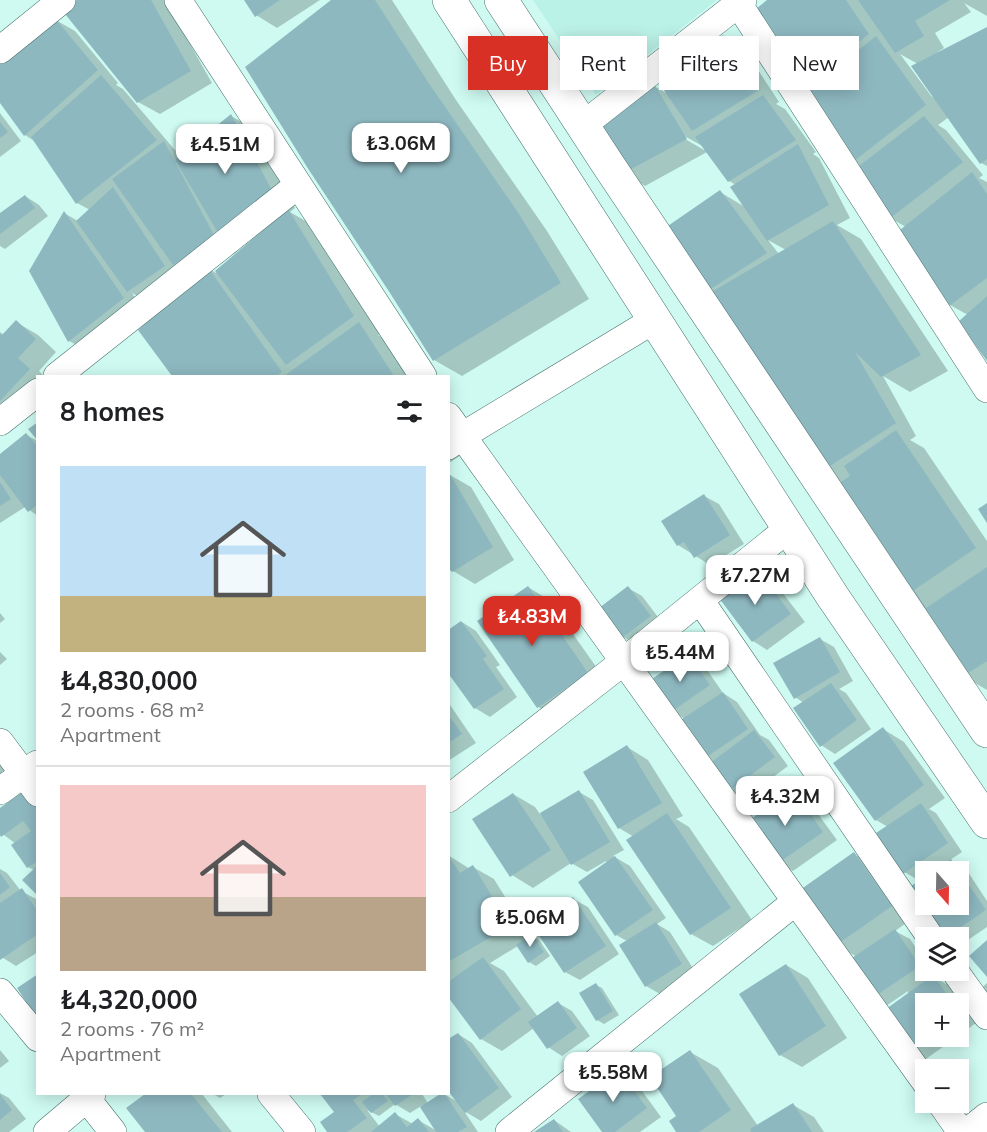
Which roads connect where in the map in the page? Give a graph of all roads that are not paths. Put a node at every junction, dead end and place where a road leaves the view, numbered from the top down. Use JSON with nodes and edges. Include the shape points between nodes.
{"nodes":[{"id":1,"x":62,"y":0,"type":"edge"},
{"id":2,"x":178,"y":0,"type":"edge"},
{"id":3,"x":449,"y":0,"type":"edge"},
{"id":4,"x":501,"y":0,"type":"edge"},
{"id":5,"x":741,"y":2,"type":"edge"},
{"id":6,"x":0,"y":50,"type":"edge"},
{"id":7,"x":583,"y":125,"type":"junction"},
{"id":8,"x":298,"y":185,"type":"junction"},
{"id":9,"x":654,"y":320,"type":"junction"},
{"id":10,"x":58,"y":375,"type":"edge"},
{"id":11,"x":422,"y":375,"type":"edge"},
{"id":12,"x":987,"y":389,"type":"edge"},
{"id":13,"x":36,"y":394,"type":"edge"},
{"id":14,"x":0,"y":422,"type":"edge"},
{"id":15,"x":453,"y":433,"type":"edge"},
{"id":16,"x":789,"y":528,"type":"junction"},
{"id":17,"x":700,"y":600,"type":"junction"},
{"id":18,"x":624,"y":662,"type":"junction"},
{"id":19,"x":987,"y":730,"type":"edge"},
{"id":20,"x":0,"y":742,"type":"edge"},
{"id":21,"x":33,"y":776,"type":"edge"},
{"id":22,"x":0,"y":791,"type":"edge"},
{"id":23,"x":450,"y":797,"type":"edge"},
{"id":24,"x":987,"y":822,"type":"edge"},
{"id":25,"x":795,"y":902,"type":"junction"},
{"id":26,"x":923,"y":927,"type":"edge"},
{"id":27,"x":962,"y":981,"type":"edge"},
{"id":28,"x":0,"y":992,"type":"edge"},
{"id":29,"x":987,"y":1016,"type":"edge"},
{"id":30,"x":36,"y":1036,"type":"edge"},
{"id":31,"x":915,"y":1068,"type":"edge"},
{"id":32,"x":87,"y":1095,"type":"edge"},
{"id":33,"x":272,"y":1095,"type":"edge"},
{"id":34,"x":948,"y":1113,"type":"edge"},
{"id":35,"x":987,"y":1116,"type":"edge"},
{"id":36,"x":47,"y":1132,"type":"edge"},
{"id":37,"x":113,"y":1132,"type":"edge"},
{"id":38,"x":302,"y":1132,"type":"edge"},
{"id":39,"x":509,"y":1132,"type":"edge"},
{"id":40,"x":961,"y":1132,"type":"edge"},
{"id":41,"x":967,"y":1132,"type":"edge"}],
"edges":[{"from":1,"to":6,"type":"street"},
{"from":2,"to":8,"type":"street"},
{"from":3,"to":9,"type":"main road"},
{"from":4,"to":7,"type":"main road"},
{"from":5,"to":7,"type":"street"},
{"from":5,"to":12,"type":"street"},
{"from":7,"to":19,"type":"main road"},
{"from":8,"to":10,"type":"street"},
{"from":8,"to":11,"type":"street"},
{"from":9,"to":15,"type":"street"},
{"from":9,"to":16,"type":"main road"},
{"from":13,"to":14,"type":"street"},
{"from":15,"to":18,"type":"street"},
{"from":16,"to":17,"type":"street"},
{"from":16,"to":24,"type":"main road"},
{"from":17,"to":18,"type":"street"},
{"from":17,"to":26,"type":"street"},
{"from":18,"to":23,"type":"street"},
{"from":18,"to":25,"type":"street"},
{"from":20,"to":21,"type":"street"},
{"from":21,"to":22,"type":"street"},
{"from":25,"to":31,"type":"street"},
{"from":25,"to":39,"type":"street"},
{"from":27,"to":29,"type":"street"},
{"from":28,"to":30,"type":"street"},
{"from":32,"to":36,"type":"street"},
{"from":32,"to":37,"type":"street"},
{"from":33,"to":38,"type":"street"},
{"from":34,"to":40,"type":"street"},
{"from":35,"to":41,"type":"street"}]}
